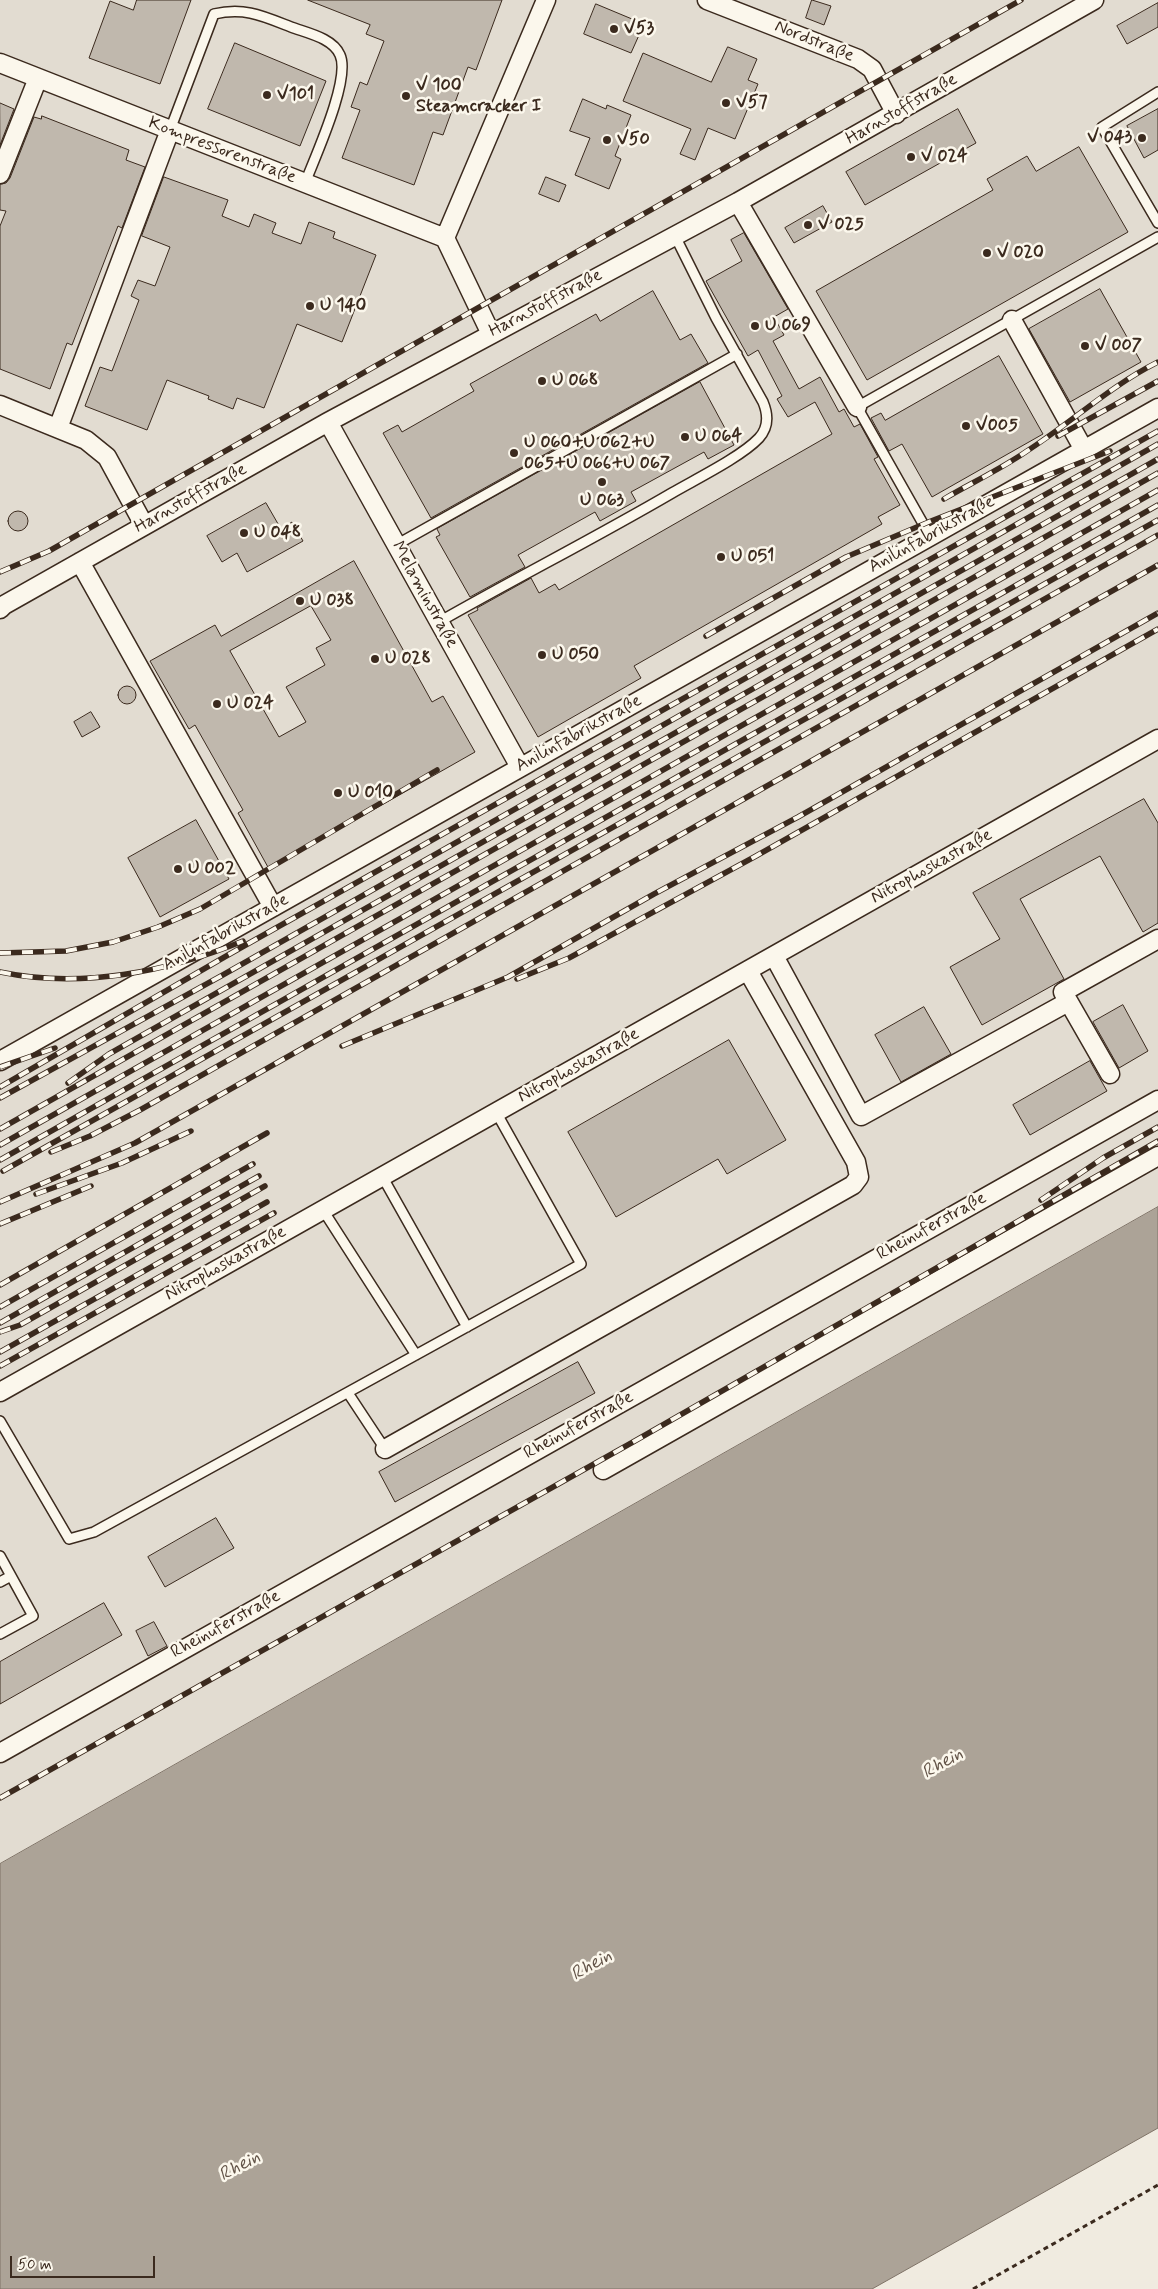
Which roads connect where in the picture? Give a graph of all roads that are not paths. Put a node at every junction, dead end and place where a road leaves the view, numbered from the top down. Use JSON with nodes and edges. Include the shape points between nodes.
{"nodes":[{"id":1,"x":546,"y":0,"type":"edge"},
{"id":2,"x":707,"y":0,"type":"edge"},
{"id":3,"x":1094,"y":0,"type":"edge"},
{"id":4,"x":0,"y":63,"type":"edge"},
{"id":5,"x":38,"y":78,"type":"junction"},
{"id":6,"x":1158,"y":92,"type":"edge"},
{"id":7,"x":896,"y":114,"type":"junction"},
{"id":8,"x":170,"y":130,"type":"junction"},
{"id":9,"x":0,"y":174,"type":"edge"},
{"id":10,"x":305,"y":183,"type":"junction"},
{"id":11,"x":738,"y":202,"type":"junction"},
{"id":12,"x":1158,"y":223,"type":"edge"},
{"id":13,"x":675,"y":236,"type":"junction"},
{"id":14,"x":1158,"y":237,"type":"edge"},
{"id":15,"x":445,"y":238,"type":"junction"},
{"id":16,"x":1012,"y":320,"type":"junction"},
{"id":17,"x":491,"y":334,"type":"junction"},
{"id":18,"x":737,"y":354,"type":"junction"},
{"id":19,"x":0,"y":405,"type":"edge"},
{"id":20,"x":857,"y":407,"type":"junction"},
{"id":21,"x":1158,"y":408,"type":"edge"},
{"id":22,"x":328,"y":422,"type":"junction"},
{"id":23,"x":58,"y":428,"type":"junction"},
{"id":24,"x":1084,"y":450,"type":"junction"},
{"id":25,"x":144,"y":525,"type":"junction"},
{"id":26,"x":930,"y":536,"type":"junction"},
{"id":27,"x":396,"y":545,"type":"junction"},
{"id":28,"x":80,"y":562,"type":"junction"},
{"id":29,"x":0,"y":609,"type":"edge"},
{"id":30,"x":439,"y":622,"type":"junction"},
{"id":31,"x":1158,"y":739,"type":"edge"},
{"id":32,"x":520,"y":767,"type":"junction"},
{"id":33,"x":273,"y":907,"type":"junction"},
{"id":34,"x":1158,"y":939,"type":"edge"},
{"id":35,"x":774,"y":956,"type":"junction"},
{"id":36,"x":748,"y":970,"type":"junction"},
{"id":37,"x":1068,"y":1002,"type":"junction"},
{"id":38,"x":0,"y":1061,"type":"edge"},
{"id":39,"x":1110,"y":1074,"type":"dead end"},
{"id":40,"x":1158,"y":1100,"type":"edge"},
{"id":41,"x":496,"y":1112,"type":"junction"},
{"id":42,"x":861,"y":1116,"type":"junction"},
{"id":43,"x":838,"y":1128,"type":"junction"},
{"id":44,"x":1158,"y":1156,"type":"edge"},
{"id":45,"x":382,"y":1176,"type":"junction"},
{"id":46,"x":323,"y":1210,"type":"junction"},
{"id":47,"x":467,"y":1327,"type":"junction"},
{"id":48,"x":416,"y":1355,"type":"junction"},
{"id":49,"x":0,"y":1392,"type":"edge"},
{"id":50,"x":348,"y":1393,"type":"junction"},
{"id":51,"x":0,"y":1421,"type":"edge"},
{"id":52,"x":384,"y":1449,"type":"joint"},
{"id":53,"x":603,"y":1470,"type":"dead end"},
{"id":54,"x":0,"y":1556,"type":"edge"},
{"id":55,"x":11,"y":1576,"type":"junction"},
{"id":56,"x":0,"y":1582,"type":"edge"},
{"id":57,"x":0,"y":1634,"type":"edge"},
{"id":58,"x":0,"y":1753,"type":"edge"}],
"edges":[{"from":1,"to":15,"type":"street"},
{"from":2,"to":7,"type":"street","name":"Nordstraße","via":[[858,59],[872,69]]},
{"from":3,"to":7,"type":"street","name":"Harnstoffstraße"},
{"from":4,"to":5,"type":"street","name":"Kompressorenstraße"},
{"from":5,"to":8,"type":"street","name":"Kompressorenstraße"},
{"from":5,"to":9,"type":"street"},
{"from":6,"to":12,"type":"lane","via":[[1102,127]]},
{"from":7,"to":11,"type":"street","name":"Harnstoffstraße"},
{"from":8,"to":10,"type":"street","name":"Kompressorenstraße"},
{"from":8,"to":10,"type":"lane","via":[[214,14],[250,11],[328,41],[340,55],[343,72],[338,95]]},
{"from":8,"to":23,"type":"street"},
{"from":10,"to":15,"type":"street","name":"Kompressorenstraße"},
{"from":11,"to":13,"type":"street","name":"Harnstoffstraße"},
{"from":11,"to":20,"type":"street"},
{"from":13,"to":17,"type":"street","name":"Harnstoffstraße"},
{"from":13,"to":18,"type":"lane"},
{"from":14,"to":16,"type":"lane"},
{"from":15,"to":17,"type":"street"},
{"from":16,"to":20,"type":"lane"},
{"from":16,"to":24,"type":"street"},
{"from":17,"to":22,"type":"street","name":"Harnstoffstraße"},
{"from":18,"to":27,"type":"lane"},
{"from":18,"to":30,"type":"lane","via":[[766,410],[766,425],[759,438],[719,466],[605,532]]},
{"from":19,"to":23,"type":"street"},
{"from":20,"to":26,"type":"lane"},
{"from":21,"to":24,"type":"street","name":"Anilinfabrikstraße"},
{"from":22,"to":25,"type":"street","name":"Harnstoffstraße"},
{"from":22,"to":27,"type":"street","name":"Melaminstraße"},
{"from":23,"to":25,"type":"street","via":[[86,440],[107,457]]},
{"from":24,"to":26,"type":"street","name":"Anilinfabrikstraße"},
{"from":25,"to":28,"type":"street","name":"Harnstoffstraße"},
{"from":26,"to":32,"type":"street","name":"Anilinfabrikstraße"},
{"from":27,"to":30,"type":"street","name":"Melaminstraße"},
{"from":28,"to":29,"type":"street","name":"Harnstoffstraße"},
{"from":28,"to":33,"type":"street"},
{"from":30,"to":32,"type":"street","name":"Melaminstraße"},
{"from":31,"to":35,"type":"street","name":"Nitrophoskastraße"},
{"from":32,"to":33,"type":"street","name":"Anilinfabrikstraße"},
{"from":33,"to":38,"type":"street","name":"Anilinfabrikstraße"},
{"from":34,"to":37,"type":"street","via":[[1063,992]]},
{"from":35,"to":36,"type":"street","name":"Nitrophoskastraße"},
{"from":35,"to":42,"type":"street"},
{"from":36,"to":41,"type":"street","name":"Nitrophoskastraße"},
{"from":36,"to":43,"type":"street"},
{"from":37,"to":39,"type":"street"},
{"from":37,"to":42,"type":"street"},
{"from":40,"to":58,"type":"street","name":"Rheinuferstraße"},
{"from":41,"to":45,"type":"street","name":"Nitrophoskastraße"},
{"from":41,"to":47,"type":"lane","via":[[581,1264]]},
{"from":42,"to":43,"type":"street"},
{"from":43,"to":52,"type":"street","via":[[856,1162],[859,1177],[853,1185]]},
{"from":44,"to":53,"type":"street"},
{"from":45,"to":46,"type":"street","name":"Nitrophoskastraße"},
{"from":45,"to":47,"type":"lane"},
{"from":46,"to":48,"type":"lane"},
{"from":46,"to":49,"type":"street","name":"Nitrophoskastraße"},
{"from":47,"to":48,"type":"lane"},
{"from":48,"to":50,"type":"lane"},
{"from":50,"to":51,"type":"lane","via":[[94,1532],[69,1539]]},
{"from":50,"to":52,"type":"lane"},
{"from":54,"to":55,"type":"lane"},
{"from":55,"to":56,"type":"lane"},
{"from":55,"to":57,"type":"lane","via":[[33,1616]]}]}
